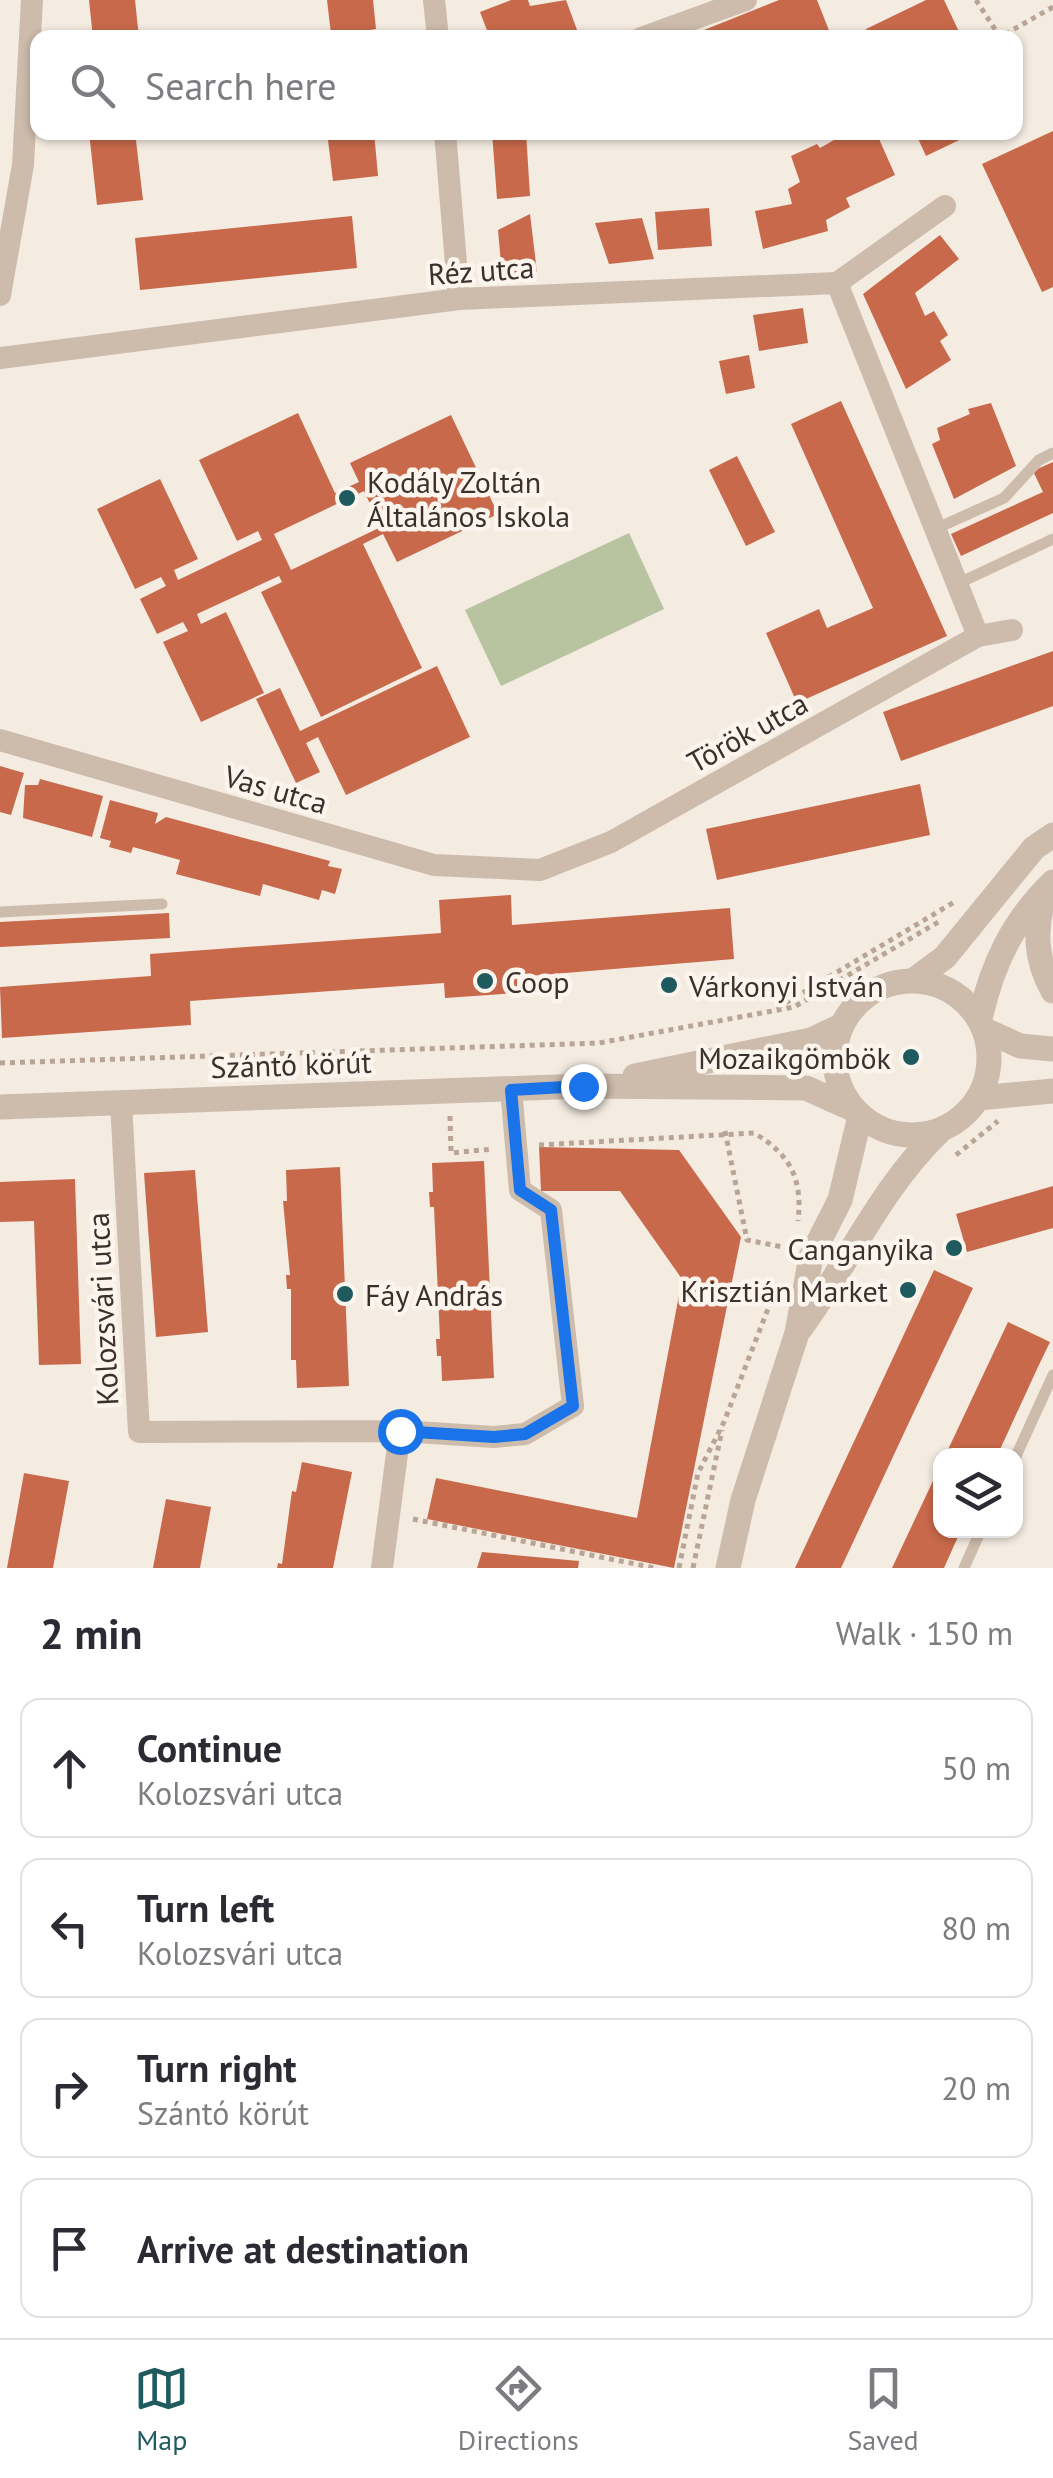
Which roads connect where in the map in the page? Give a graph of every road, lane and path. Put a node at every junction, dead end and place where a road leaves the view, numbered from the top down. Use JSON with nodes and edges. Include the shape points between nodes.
{"nodes":[{"id":1,"x":32,"y":0,"type":"edge"},
{"id":2,"x":434,"y":0,"type":"edge"},
{"id":3,"x":746,"y":0,"type":"edge"},
{"id":4,"x":976,"y":0,"type":"edge"},
{"id":5,"x":1053,"y":8,"type":"edge"},
{"id":6,"x":30,"y":30,"type":"edge"},
{"id":7,"x":437,"y":30,"type":"edge"},
{"id":8,"x":663,"y":30,"type":"edge"},
{"id":9,"x":995,"y":30,"type":"edge"},
{"id":10,"x":1013,"y":30,"type":"edge"},
{"id":11,"x":30,"y":37,"type":"edge"},
{"id":12,"x":446,"y":140,"type":"edge"},
{"id":13,"x":945,"y":206,"type":"dead end"},
{"id":14,"x":837,"y":283,"type":"junction"},
{"id":15,"x":0,"y":296,"type":"edge"},
{"id":16,"x":459,"y":299,"type":"junction"},
{"id":17,"x":0,"y":358,"type":"edge"},
{"id":18,"x":1053,"y":453,"type":"edge"},
{"id":19,"x":936,"y":530,"type":"junction"},
{"id":20,"x":1053,"y":539,"type":"edge"},
{"id":21,"x":957,"y":584,"type":"junction"},
{"id":22,"x":1012,"y":630,"type":"dead end"},
{"id":23,"x":978,"y":636,"type":"junction"},
{"id":24,"x":0,"y":740,"type":"edge"},
{"id":25,"x":1053,"y":834,"type":"edge"},
{"id":26,"x":540,"y":870,"type":"joint"},
{"id":27,"x":1050,"y":885,"type":"edge"},
{"id":28,"x":961,"y":898,"type":"dead end"},
{"id":29,"x":162,"y":904,"type":"dead end"},
{"id":30,"x":0,"y":912,"type":"edge"},
{"id":31,"x":914,"y":980,"type":"junction"},
{"id":32,"x":1053,"y":992,"type":"edge"},
{"id":33,"x":982,"y":1024,"type":"junction"},
{"id":34,"x":839,"y":1028,"type":"junction"},
{"id":35,"x":1053,"y":1049,"type":"edge"},
{"id":36,"x":0,"y":1063,"type":"edge"},
{"id":37,"x":583,"y":1086,"type":"junction"},
{"id":38,"x":511,"y":1090,"type":"junction"},
{"id":39,"x":1053,"y":1091,"type":"edge"},
{"id":40,"x":979,"y":1098,"type":"junction"},
{"id":41,"x":121,"y":1102,"type":"junction"},
{"id":42,"x":0,"y":1106,"type":"edge"},
{"id":43,"x":856,"y":1112,"type":"junction"},
{"id":44,"x":725,"y":1131,"type":"junction"},
{"id":45,"x":940,"y":1131,"type":"junction"},
{"id":46,"x":516,"y":1147,"type":"junction"},
{"id":47,"x":451,"y":1153,"type":"dead end"},
{"id":48,"x":792,"y":1249,"type":"junction"},
{"id":49,"x":786,"y":1265,"type":"dead end"},
{"id":50,"x":779,"y":1281,"type":"dead end"},
{"id":51,"x":797,"y":1334,"type":"junction"},
{"id":52,"x":1053,"y":1375,"type":"edge"},
{"id":53,"x":724,"y":1422,"type":"junction"},
{"id":54,"x":400,"y":1431,"type":"junction"},
{"id":55,"x":1020,"y":1448,"type":"edge"},
{"id":56,"x":389,"y":1514,"type":"junction"},
{"id":57,"x":977,"y":1538,"type":"edge"},
{"id":58,"x":382,"y":1568,"type":"edge"},
{"id":59,"x":655,"y":1568,"type":"edge"},
{"id":60,"x":679,"y":1568,"type":"edge"},
{"id":61,"x":693,"y":1568,"type":"edge"},
{"id":62,"x":728,"y":1568,"type":"edge"},
{"id":63,"x":964,"y":1568,"type":"edge"}],
"edges":[{"from":1,"to":6,"type":"street"},
{"from":2,"to":7,"type":"street"},
{"from":3,"to":8,"type":"street"},
{"from":4,"to":9,"type":"path"},
{"from":5,"to":10,"type":"path"},
{"from":11,"to":15,"type":"street","via":[[23,165]]},
{"from":12,"to":16,"type":"street"},
{"from":13,"to":14,"type":"street"},
{"from":14,"to":16,"type":"street","name":"Réz utca"},
{"from":14,"to":19,"type":"street"},
{"from":16,"to":17,"type":"street","name":"Réz utca"},
{"from":18,"to":19,"type":"lane","via":[[1004,498]]},
{"from":19,"to":21,"type":"street"},
{"from":20,"to":21,"type":"lane"},
{"from":21,"to":23,"type":"street"},
{"from":22,"to":23,"type":"street","name":"Török utca"},
{"from":23,"to":26,"type":"street","name":"Török utca","via":[[611,842]]},
{"from":24,"to":26,"type":"street","name":"Vas utca","via":[[434,866]]},
{"from":25,"to":31,"type":"street","via":[[1034,848],[946,957]]},
{"from":27,"to":32,"type":"street","via":[[1037,943]]},
{"from":27,"to":33,"type":"street","via":[[1020,917],[999,954]]},
{"from":28,"to":36,"type":"path","via":[[774,1010],[600,1043]]},
{"from":29,"to":30,"type":"lane"},
{"from":31,"to":33,"type":"street","via":[[963,998]]},
{"from":31,"to":34,"type":"street","via":[[866,996]]},
{"from":33,"to":35,"type":"street","via":[[1020,1046]]},
{"from":33,"to":40,"type":"street","via":[[988,1077]]},
{"from":34,"to":37,"type":"street","name":"Szántó körút","via":[[811,1040]]},
{"from":34,"to":43,"type":"street","via":[[834,1062]]},
{"from":37,"to":38,"type":"street","name":"Szántó körút"},
{"from":37,"to":43,"type":"street","name":"Szántó körút","via":[[806,1088]]},
{"from":38,"to":41,"type":"street","name":"Szántó körút"},
{"from":38,"to":46,"type":"street","name":"Kolozsvári utca"},
{"from":39,"to":40,"type":"street"},
{"from":40,"to":45,"type":"street"},
{"from":41,"to":42,"type":"street","name":"Szántó körút"},
{"from":41,"to":54,"type":"street","name":"Kolozsvári utca","via":[[139,1432]]},
{"from":43,"to":45,"type":"street","via":[[884,1131]]},
{"from":43,"to":51,"type":"street","via":[[840,1200],[812,1256]]},
{"from":44,"to":46,"type":"path"},
{"from":44,"to":48,"type":"path","via":[[747,1240]]},
{"from":44,"to":48,"type":"path","via":[[754,1133],[780,1148],[800,1180]]},
{"from":45,"to":51,"type":"street","via":[[909,1160]]},
{"from":46,"to":47,"type":"path"},
{"from":46,"to":54,"type":"street","name":"Kolozsvári utca","via":[[520,1190],[551,1210],[573,1406],[525,1434]]},
{"from":48,"to":49,"type":"path"},
{"from":50,"to":53,"type":"path"},
{"from":51,"to":62,"type":"street"},
{"from":52,"to":55,"type":"lane"},
{"from":53,"to":60,"type":"path","via":[[698,1473]]},
{"from":53,"to":61,"type":"path"},
{"from":54,"to":56,"type":"street"},
{"from":56,"to":58,"type":"street"},
{"from":56,"to":59,"type":"path"},
{"from":57,"to":63,"type":"lane"}]}
